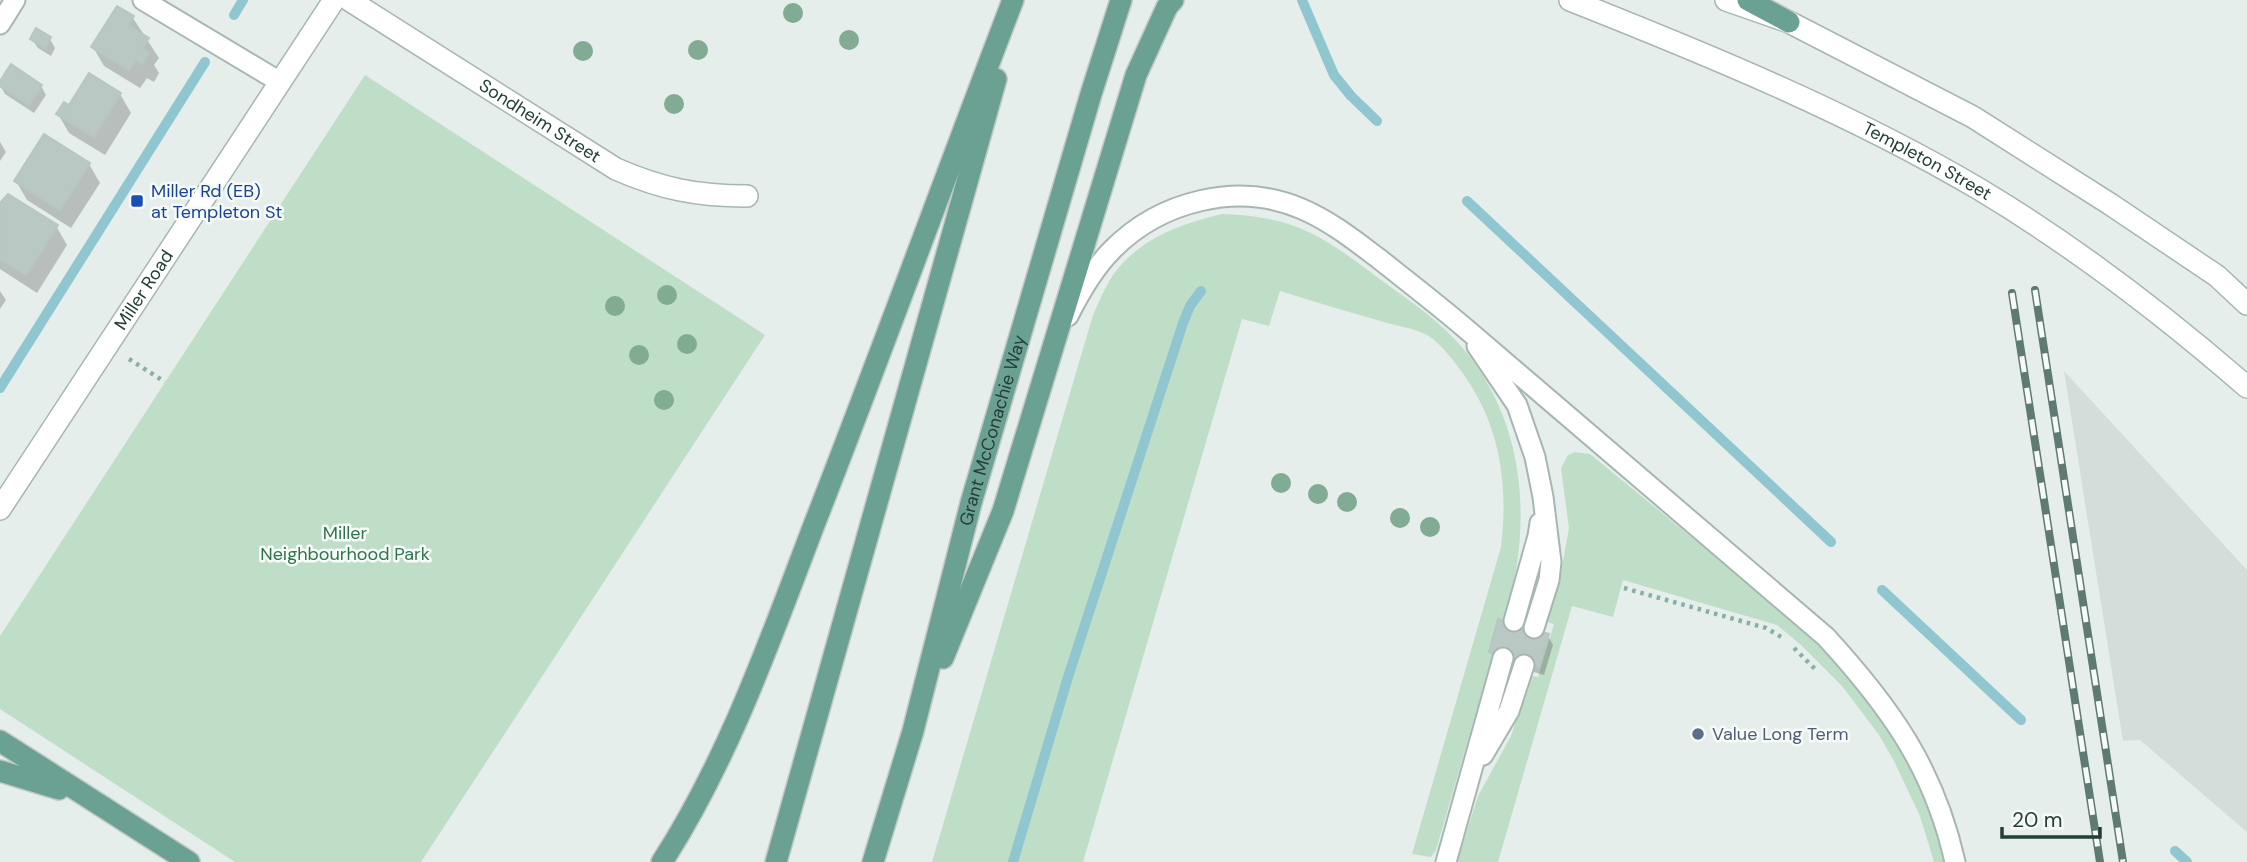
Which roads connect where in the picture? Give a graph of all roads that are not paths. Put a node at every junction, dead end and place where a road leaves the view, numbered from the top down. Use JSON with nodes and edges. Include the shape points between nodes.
{"nodes":[{"id":1,"x":15,"y":0,"type":"edge"},
{"id":2,"x":143,"y":0,"type":"edge"},
{"id":3,"x":334,"y":0,"type":"edge"},
{"id":4,"x":349,"y":0,"type":"edge"},
{"id":5,"x":1013,"y":0,"type":"edge"},
{"id":6,"x":1018,"y":0,"type":"edge"},
{"id":7,"x":1121,"y":0,"type":"edge"},
{"id":8,"x":1173,"y":0,"type":"edge"},
{"id":9,"x":1570,"y":0,"type":"edge"},
{"id":10,"x":1726,"y":0,"type":"edge"},
{"id":11,"x":1748,"y":0,"type":"edge"},
{"id":12,"x":1789,"y":22,"type":"junction"},
{"id":13,"x":0,"y":24,"type":"edge"},
{"id":14,"x":280,"y":82,"type":"junction"},
{"id":15,"x":747,"y":196,"type":"dead end"},
{"id":16,"x":2247,"y":304,"type":"edge"},
{"id":17,"x":1465,"y":328,"type":"junction"},
{"id":18,"x":1056,"y":340,"type":"junction"},
{"id":19,"x":2247,"y":387,"type":"edge"},
{"id":20,"x":1543,"y":497,"type":"junction"},
{"id":21,"x":0,"y":509,"type":"edge"},
{"id":22,"x":1514,"y":621,"type":"dead end"},
{"id":23,"x":1534,"y":628,"type":"dead end"},
{"id":24,"x":1503,"y":658,"type":"dead end"},
{"id":25,"x":1524,"y":665,"type":"dead end"},
{"id":26,"x":913,"y":731,"type":"junction"},
{"id":27,"x":0,"y":741,"type":"edge"},
{"id":28,"x":0,"y":771,"type":"edge"},
{"id":29,"x":1472,"y":774,"type":"junction"},
{"id":30,"x":109,"y":811,"type":"junction"},
{"id":31,"x":189,"y":862,"type":"edge"},
{"id":32,"x":662,"y":862,"type":"edge"},
{"id":33,"x":776,"y":862,"type":"edge"},
{"id":34,"x":873,"y":862,"type":"edge"},
{"id":35,"x":1446,"y":862,"type":"edge"},
{"id":36,"x":1955,"y":862,"type":"edge"}],
"edges":[{"from":1,"to":13,"type":"lane"},
{"from":2,"to":14,"type":"lane"},
{"from":3,"to":14,"type":"street","name":"Miller Road"},
{"from":4,"to":15,"type":"street","name":"Sondheim Street","via":[[616,169],[682,192]]},
{"from":5,"to":32,"type":"main road","via":[[752,685],[726,744]]},
{"from":6,"to":33,"type":"main road"},
{"from":7,"to":26,"type":"main road","name":"Grant McConachie Way","via":[[971,503]]},
{"from":8,"to":18,"type":"main road","via":[[1136,75]]},
{"from":9,"to":19,"type":"street","name":"Templeton Street","via":[[1788,91],[1979,190],[2143,300]]},
{"from":10,"to":12,"type":"street"},
{"from":11,"to":12,"type":"main road"},
{"from":12,"to":16,"type":"street","via":[[1973,117],[2206,269]]},
{"from":14,"to":21,"type":"street","name":"Miller Road"},
{"from":17,"to":18,"type":"lane","via":[[1329,223],[1279,201],[1233,196],[1180,206],[1131,233],[1093,274]]},
{"from":17,"to":20,"type":"lane","via":[[1517,405]]},
{"from":17,"to":36,"type":"lane","via":[[1826,637],[1895,720],[1919,761],[1939,802]]},
{"from":18,"to":26,"type":"main road","via":[[1003,512]]},
{"from":20,"to":22,"type":"lane","via":[[1538,536]]},
{"from":20,"to":23,"type":"lane","via":[[1551,562]]},
{"from":24,"to":29,"type":"lane"},
{"from":25,"to":29,"type":"lane","via":[[1509,711]]},
{"from":26,"to":34,"type":"main road","name":"Grant McConachie Way"},
{"from":27,"to":30,"type":"main road"},
{"from":28,"to":30,"type":"main road","via":[[60,789]]},
{"from":29,"to":35,"type":"lane"},
{"from":30,"to":31,"type":"main road"}]}
